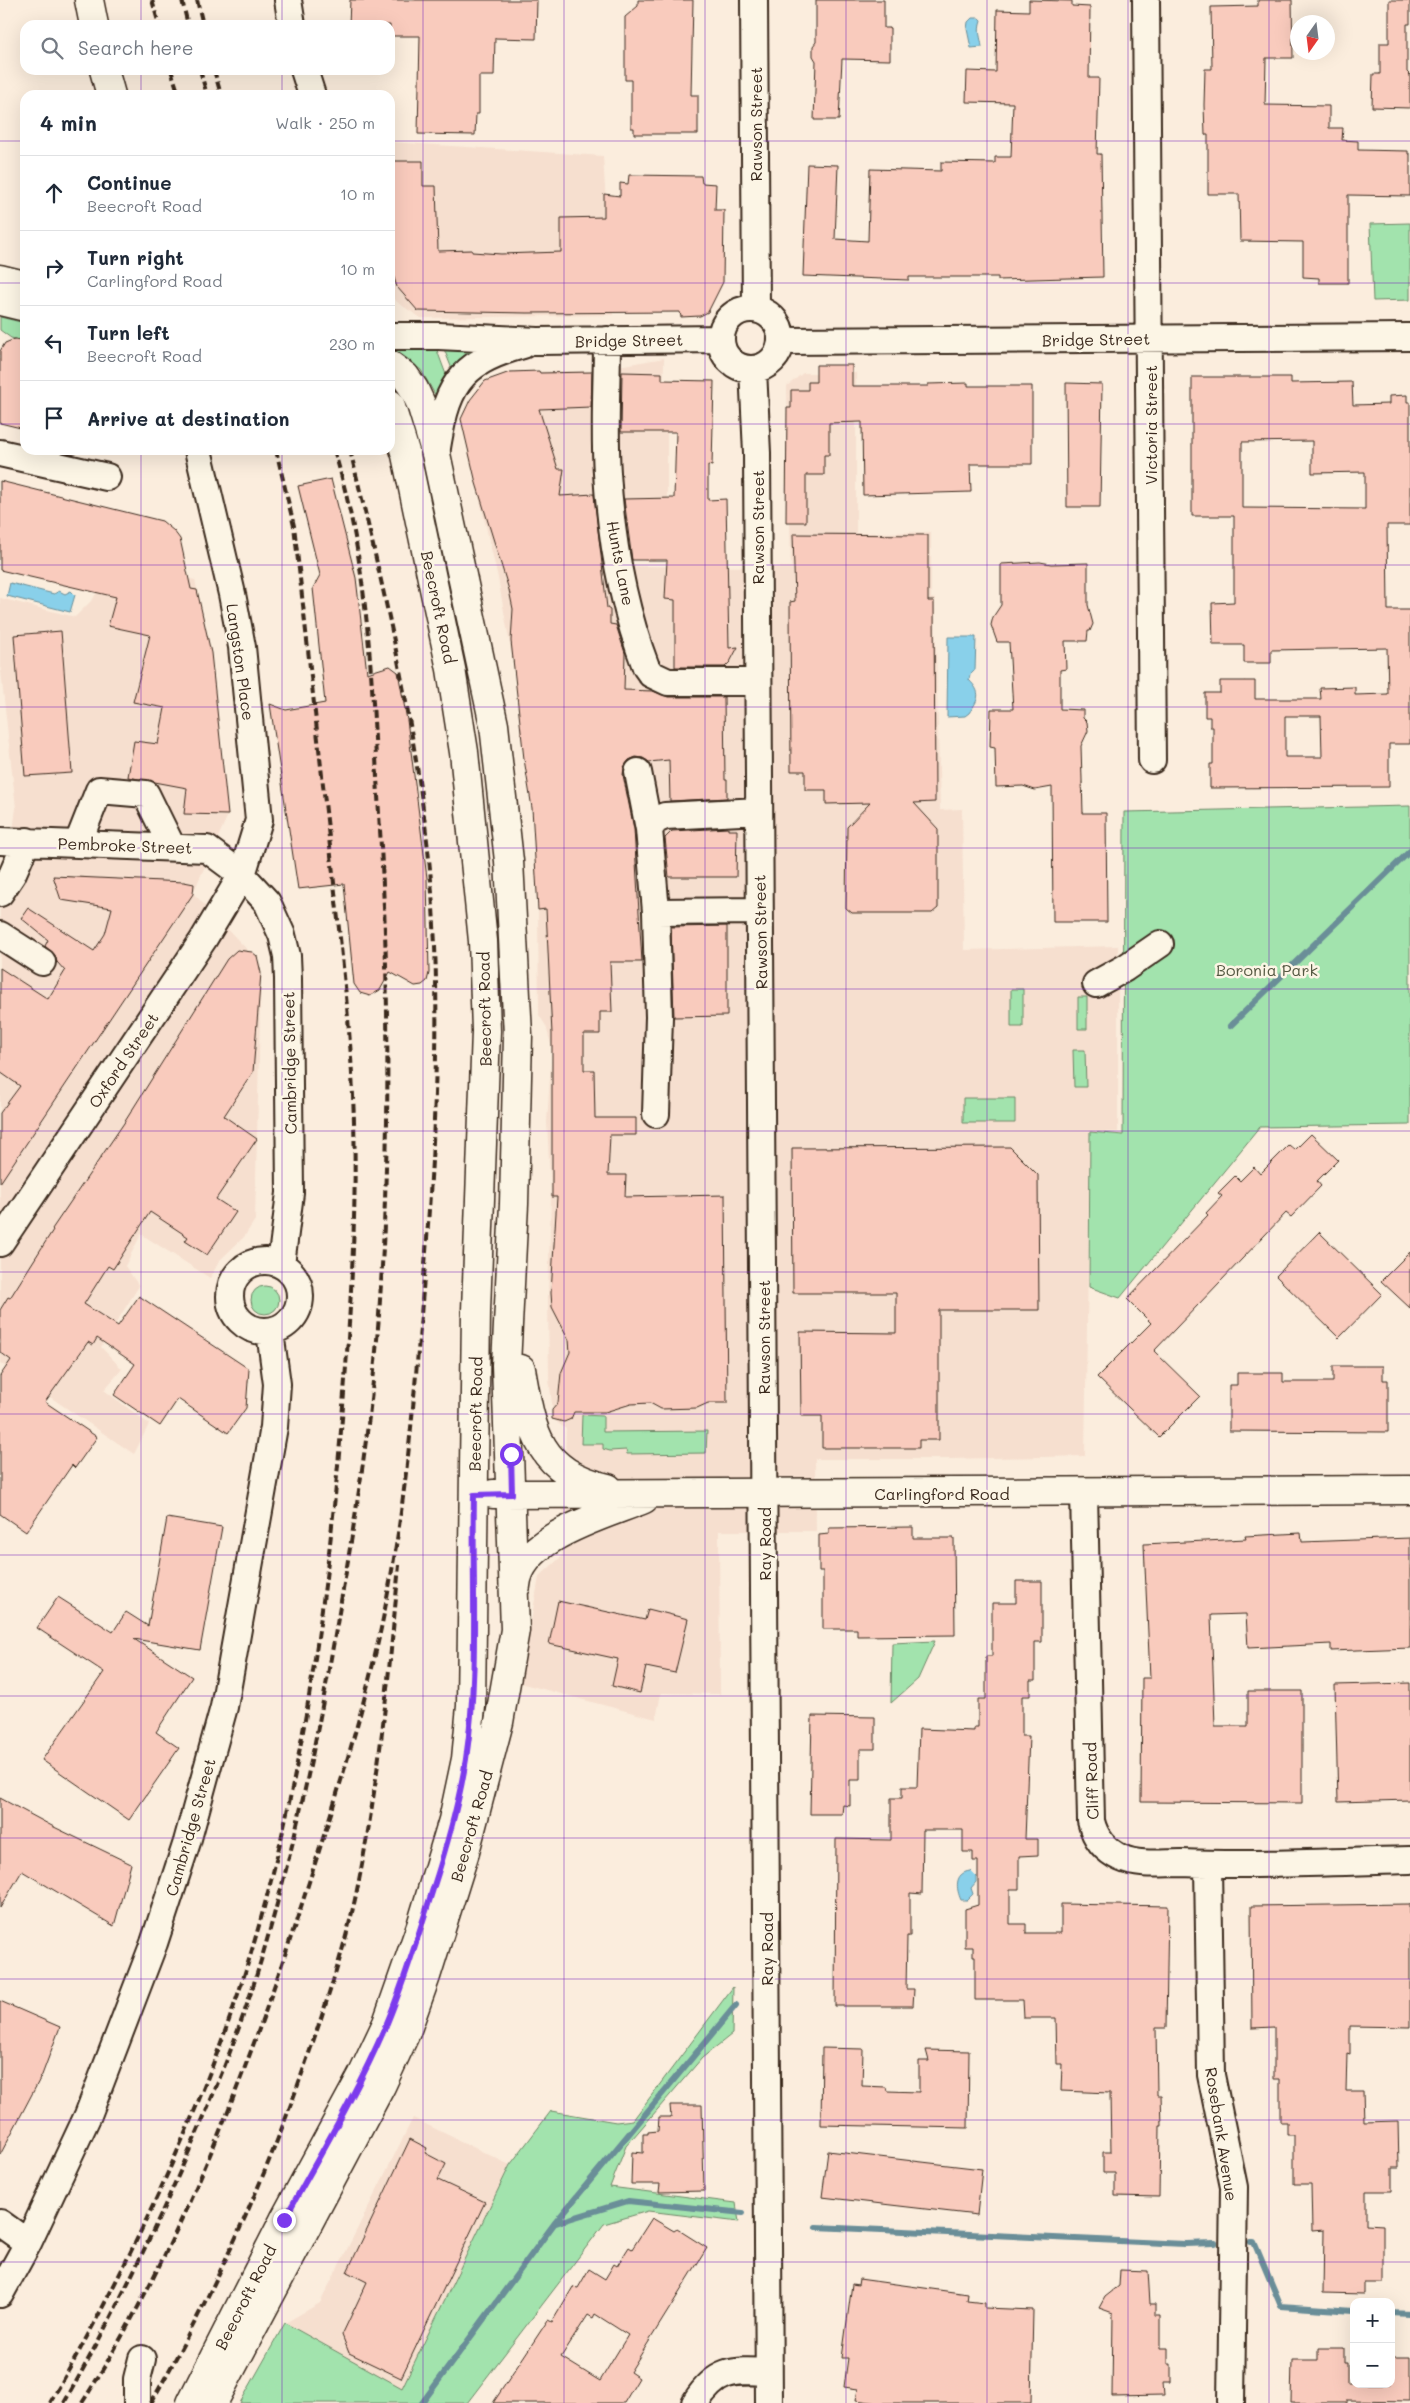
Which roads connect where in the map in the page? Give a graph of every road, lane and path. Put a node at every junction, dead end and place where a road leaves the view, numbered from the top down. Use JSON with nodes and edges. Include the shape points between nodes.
{"nodes":[{"id":1,"x":89,"y":0,"type":"edge"},
{"id":2,"x":288,"y":0,"type":"edge"},
{"id":3,"x":754,"y":0,"type":"edge"},
{"id":4,"x":1146,"y":0,"type":"edge"},
{"id":5,"x":93,"y":20,"type":"edge"},
{"id":6,"x":291,"y":20,"type":"edge"},
{"id":7,"x":105,"y":75,"type":"edge"},
{"id":8,"x":306,"y":75,"type":"edge"},
{"id":9,"x":110,"y":90,"type":"edge"},
{"id":10,"x":310,"y":90,"type":"edge"},
{"id":11,"x":0,"y":279,"type":"edge"},
{"id":12,"x":20,"y":284,"type":"edge"},
{"id":13,"x":0,"y":301,"type":"edge"},
{"id":14,"x":20,"y":306,"type":"edge"},
{"id":15,"x":756,"y":309,"type":"junction"},
{"id":16,"x":396,"y":331,"type":"edge"},
{"id":17,"x":1410,"y":337,"type":"edge"},
{"id":18,"x":1150,"y":338,"type":"junction"},
{"id":19,"x":720,"y":339,"type":"junction"},
{"id":20,"x":607,"y":340,"type":"junction"},
{"id":21,"x":538,"y":341,"type":"junction"},
{"id":22,"x":781,"y":341,"type":"junction"},
{"id":23,"x":395,"y":368,"type":"edge"},
{"id":24,"x":753,"y":369,"type":"junction"},
{"id":25,"x":459,"y":380,"type":"joint"},
{"id":26,"x":395,"y":420,"type":"edge"},
{"id":27,"x":0,"y":453,"type":"edge"},
{"id":28,"x":436,"y":454,"type":"junction"},
{"id":29,"x":199,"y":455,"type":"edge"},
{"id":30,"x":106,"y":477,"type":"dead end"},
{"id":31,"x":758,"y":682,"type":"junction"},
{"id":32,"x":1152,"y":760,"type":"dead end"},
{"id":33,"x":638,"y":772,"type":"dead end"},
{"id":34,"x":759,"y":811,"type":"junction"},
{"id":35,"x":693,"y":814,"type":"junction"},
{"id":36,"x":649,"y":829,"type":"junction"},
{"id":37,"x":0,"y":840,"type":"edge"},
{"id":38,"x":27,"y":841,"type":"junction"},
{"id":39,"x":78,"y":843,"type":"junction"},
{"id":40,"x":172,"y":847,"type":"junction"},
{"id":41,"x":652,"y":855,"type":"junction"},
{"id":42,"x":242,"y":875,"type":"junction"},
{"id":43,"x":0,"y":893,"type":"edge"},
{"id":44,"x":759,"y":911,"type":"junction"},
{"id":45,"x":656,"y":912,"type":"junction"},
{"id":46,"x":0,"y":935,"type":"edge"},
{"id":47,"x":1160,"y":944,"type":"dead end"},
{"id":48,"x":42,"y":962,"type":"dead end"},
{"id":49,"x":1096,"y":984,"type":"dead end"},
{"id":50,"x":656,"y":1114,"type":"dead end"},
{"id":51,"x":0,"y":1243,"type":"edge"},
{"id":52,"x":281,"y":1264,"type":"junction"},
{"id":53,"x":510,"y":1300,"type":"junction"},
{"id":54,"x":270,"y":1332,"type":"junction"},
{"id":55,"x":1410,"y":1490,"type":"edge"},
{"id":56,"x":1084,"y":1492,"type":"junction"},
{"id":57,"x":512,"y":1494,"type":"junction"},
{"id":58,"x":474,"y":1495,"type":"junction"},
{"id":59,"x":654,"y":1495,"type":"junction"},
{"id":60,"x":764,"y":1495,"type":"junction"},
{"id":61,"x":515,"y":1606,"type":"junction"},
{"id":62,"x":1410,"y":1860,"type":"edge"},
{"id":63,"x":1208,"y":1864,"type":"junction"},
{"id":64,"x":0,"y":2223,"type":"edge"},
{"id":65,"x":28,"y":2243,"type":"junction"},
{"id":66,"x":0,"y":2294,"type":"edge"},
{"id":67,"x":142,"y":2359,"type":"dead end"},
{"id":68,"x":768,"y":2372,"type":"junction"},
{"id":69,"x":136,"y":2403,"type":"edge"},
{"id":70,"x":191,"y":2403,"type":"edge"},
{"id":71,"x":213,"y":2403,"type":"edge"},
{"id":72,"x":695,"y":2403,"type":"edge"},
{"id":73,"x":769,"y":2403,"type":"edge"},
{"id":74,"x":1231,"y":2403,"type":"edge"}],
"edges":[{"from":1,"to":5,"type":"main road"},
{"from":2,"to":6,"type":"street"},
{"from":3,"to":15,"type":"street","name":"Rawson Street"},
{"from":4,"to":18,"type":"street","name":"Victoria Street"},
{"from":7,"to":9,"type":"main road"},
{"from":8,"to":10,"type":"street"},
{"from":11,"to":12,"type":"main road"},
{"from":13,"to":14,"type":"main road"},
{"from":15,"to":19,"type":"street","via":[[737,311],[729,317]]},
{"from":15,"to":22,"type":"street","via":[[764,311],[777,324]]},
{"from":16,"to":21,"type":"street","name":"Bridge Street"},
{"from":17,"to":18,"type":"street","name":"Bridge Street"},
{"from":18,"to":22,"type":"street","name":"Bridge Street"},
{"from":18,"to":32,"type":"street","name":"Victoria Street"},
{"from":19,"to":20,"type":"street","name":"Bridge Street"},
{"from":19,"to":24,"type":"street","via":[[730,361]]},
{"from":20,"to":21,"type":"street","name":"Bridge Street"},
{"from":20,"to":31,"type":"street","name":"Hunts Lane","via":[[607,473],[612,522],[618,562],[646,667],[651,674],[668,682]]},
{"from":21,"to":25,"type":"street","name":"Bridge Street","via":[[496,352]]},
{"from":22,"to":24,"type":"street","via":[[779,350],[769,363]]},
{"from":23,"to":28,"type":"main road","name":"Beecroft Road","via":[[414,389]]},
{"from":24,"to":31,"type":"street","name":"Rawson Street","via":[[757,453]]},
{"from":25,"to":28,"type":"street","name":"Beecroft Road","via":[[444,411]]},
{"from":26,"to":58,"type":"main road","name":"Beecroft Road","via":[[406,455],[451,669],[464,752],[483,942],[486,1031],[476,1311]]},
{"from":27,"to":30,"type":"street"},
{"from":28,"to":53,"type":"main road","name":"Beecroft Road","via":[[491,708],[509,861],[515,944],[518,1081]]},
{"from":29,"to":42,"type":"street","name":"Langston Place","via":[[240,638],[251,738],[259,820]]},
{"from":31,"to":34,"type":"street","name":"Rawson Street"},
{"from":33,"to":36,"type":"street"},
{"from":34,"to":35,"type":"street"},
{"from":34,"to":44,"type":"street","name":"Rawson Street"},
{"from":35,"to":36,"type":"street","via":[[665,816],[656,820]]},
{"from":35,"to":41,"type":"street"},
{"from":36,"to":41,"type":"street"},
{"from":37,"to":38,"type":"street","name":"Pembroke Street"},
{"from":38,"to":39,"type":"street","name":"Pembroke Street"},
{"from":38,"to":43,"type":"street"},
{"from":39,"to":40,"type":"street","name":"Pembroke Street"},
{"from":39,"to":40,"type":"street","via":[[99,790],[146,794]]},
{"from":40,"to":42,"type":"street","name":"Pembroke Street","via":[[207,849]]},
{"from":41,"to":45,"type":"street"},
{"from":42,"to":51,"type":"street","name":"Oxford Street","via":[[203,940]]},
{"from":42,"to":52,"type":"street","name":"Cambridge Street","via":[[275,916],[287,956],[290,1193]]},
{"from":44,"to":45,"type":"street"},
{"from":44,"to":60,"type":"street","name":"Rawson Street"},
{"from":45,"to":50,"type":"street","via":[[659,1017]]},
{"from":46,"to":48,"type":"street"},
{"from":47,"to":49,"type":"street"},
{"from":52,"to":54,"type":"street","via":[[297,1280],[300,1302],[290,1322]]},
{"from":52,"to":54,"type":"street","via":[[259,1261],[249,1264],[240,1270],[230,1290],[231,1306],[239,1321],[248,1328]]},
{"from":53,"to":57,"type":"main road","name":"Beecroft Road","via":[[506,1365]]},
{"from":53,"to":59,"type":"main road","via":[[530,1420],[544,1452],[565,1470],[592,1483],[613,1490]]},
{"from":54,"to":65,"type":"street","name":"Cambridge Street","via":[[277,1384],[275,1418],[224,1707],[187,1842],[154,1943],[88,2115]]},
{"from":55,"to":56,"type":"main road","name":"Carlingford Road"},
{"from":56,"to":60,"type":"main road","name":"Carlingford Road"},
{"from":56,"to":63,"type":"street","name":"Cliff Road","via":[[1091,1821],[1094,1835],[1120,1858],[1134,1862]]},
{"from":57,"to":58,"type":"main road","name":"Carlingford Road"},
{"from":57,"to":59,"type":"main road","name":"Carlingford Road"},
{"from":57,"to":61,"type":"main road","name":"Beecroft Road"},
{"from":58,"to":70,"type":"main road","name":"Beecroft Road","via":[[471,1706],[466,1759],[438,1874],[387,2023]]},
{"from":59,"to":60,"type":"main road","name":"Carlingford Road"},
{"from":59,"to":61,"type":"main road","via":[[550,1539],[533,1553],[517,1581]]},
{"from":60,"to":68,"type":"street","name":"Ray Road"},
{"from":61,"to":71,"type":"main road","name":"Beecroft Road","via":[[515,1630],[507,1682],[479,1804],[442,1929],[406,2032],[381,2086]]},
{"from":62,"to":63,"type":"street","name":"Cliff Road"},
{"from":63,"to":74,"type":"street","name":"Rosebank Avenue","via":[[1211,2075],[1234,2187]]},
{"from":64,"to":65,"type":"street"},
{"from":65,"to":66,"type":"street","name":"Cambridge Street"},
{"from":67,"to":69,"type":"street"},
{"from":68,"to":72,"type":"street","via":[[738,2370],[715,2379]]},
{"from":68,"to":73,"type":"street","name":"Ray Road"}]}
